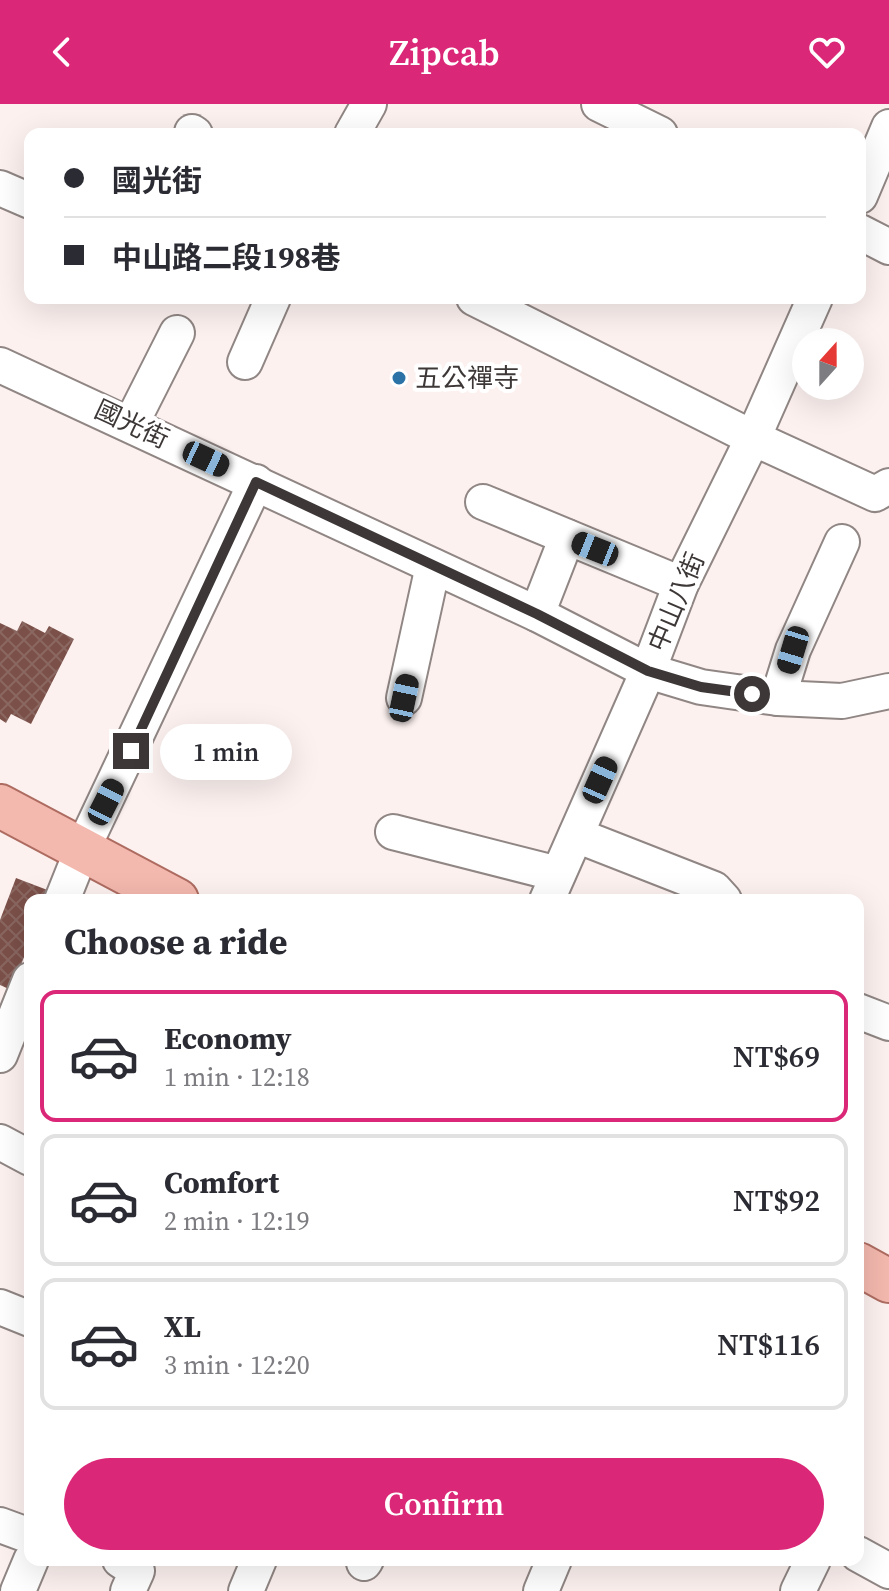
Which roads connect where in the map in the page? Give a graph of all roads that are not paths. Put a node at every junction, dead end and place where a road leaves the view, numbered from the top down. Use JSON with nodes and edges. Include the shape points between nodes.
{"nodes":[{"id":1,"x":369,"y":104,"type":"edge"},
{"id":2,"x":599,"y":104,"type":"edge"},
{"id":3,"x":889,"y":127,"type":"edge"},
{"id":4,"x":355,"y":128,"type":"edge"},
{"id":5,"x":648,"y":128,"type":"edge"},
{"id":6,"x":866,"y":182,"type":"edge"},
{"id":7,"x":0,"y":188,"type":"edge"},
{"id":8,"x":24,"y":198,"type":"edge"},
{"id":9,"x":866,"y":235,"type":"edge"},
{"id":10,"x":889,"y":247,"type":"edge"},
{"id":11,"x":270,"y":304,"type":"edge"},
{"id":12,"x":486,"y":304,"type":"edge"},
{"id":13,"x":812,"y":304,"type":"edge"},
{"id":14,"x":177,"y":333,"type":"dead end"},
{"id":15,"x":245,"y":362,"type":"dead end"},
{"id":16,"x":0,"y":365,"type":"edge"},
{"id":17,"x":131,"y":424,"type":"junction"},
{"id":18,"x":753,"y":438,"type":"junction"},
{"id":19,"x":256,"y":482,"type":"junction"},
{"id":20,"x":889,"y":486,"type":"edge"},
{"id":21,"x":483,"y":502,"type":"dead end"},
{"id":22,"x":567,"y":537,"type":"junction"},
{"id":23,"x":842,"y":542,"type":"dead end"},
{"id":24,"x":433,"y":566,"type":"junction"},
{"id":25,"x":681,"y":584,"type":"junction"},
{"id":26,"x":537,"y":614,"type":"junction"},
{"id":27,"x":648,"y":671,"type":"junction"},
{"id":28,"x":889,"y":691,"type":"edge"},
{"id":29,"x":404,"y":698,"type":"dead end"},
{"id":30,"x":778,"y":698,"type":"junction"},
{"id":31,"x":0,"y":806,"type":"edge"},
{"id":32,"x":393,"y":832,"type":"dead end"},
{"id":33,"x":576,"y":835,"type":"junction"},
{"id":34,"x":0,"y":839,"type":"edge"},
{"id":35,"x":72,"y":875,"type":"edge"},
{"id":36,"x":553,"y":887,"type":"edge"},
{"id":37,"x":105,"y":894,"type":"edge"},
{"id":38,"x":152,"y":894,"type":"edge"},
{"id":39,"x":719,"y":894,"type":"edge"},
{"id":40,"x":24,"y":995,"type":"edge"},
{"id":41,"x":864,"y":1013,"type":"edge"},
{"id":42,"x":889,"y":1023,"type":"edge"},
{"id":43,"x":0,"y":1055,"type":"edge"},
{"id":44,"x":0,"y":1142,"type":"edge"},
{"id":45,"x":24,"y":1155,"type":"edge"},
{"id":46,"x":864,"y":1267,"type":"edge"},
{"id":47,"x":889,"y":1281,"type":"edge"},
{"id":48,"x":864,"y":1297,"type":"edge"},
{"id":49,"x":0,"y":1307,"type":"edge"},
{"id":50,"x":889,"y":1311,"type":"edge"},
{"id":51,"x":24,"y":1317,"type":"edge"},
{"id":52,"x":0,"y":1525,"type":"edge"},
{"id":53,"x":24,"y":1534,"type":"edge"},
{"id":54,"x":864,"y":1557,"type":"edge"},
{"id":55,"x":28,"y":1566,"type":"edge"},
{"id":56,"x":129,"y":1566,"type":"edge"},
{"id":57,"x":256,"y":1566,"type":"edge"},
{"id":58,"x":551,"y":1566,"type":"edge"},
{"id":59,"x":810,"y":1566,"type":"edge"},
{"id":60,"x":889,"y":1571,"type":"edge"},
{"id":61,"x":18,"y":1591,"type":"edge"},
{"id":62,"x":128,"y":1591,"type":"edge"},
{"id":63,"x":246,"y":1591,"type":"edge"},
{"id":64,"x":541,"y":1591,"type":"edge"},
{"id":65,"x":798,"y":1591,"type":"edge"}],
"edges":[{"from":1,"to":4,"type":"street"},
{"from":2,"to":5,"type":"street"},
{"from":3,"to":6,"type":"street"},
{"from":7,"to":8,"type":"street"},
{"from":9,"to":10,"type":"street"},
{"from":11,"to":15,"type":"street"},
{"from":12,"to":18,"type":"street"},
{"from":13,"to":18,"type":"street","name":"中山八街"},
{"from":14,"to":17,"type":"street"},
{"from":16,"to":17,"type":"street","name":"國光街"},
{"from":17,"to":19,"type":"street","name":"國光街"},
{"from":18,"to":20,"type":"street","via":[[875,494]]},
{"from":18,"to":25,"type":"street","name":"中山八街"},
{"from":19,"to":24,"type":"street","name":"國光街"},
{"from":19,"to":35,"type":"street"},
{"from":21,"to":22,"type":"street"},
{"from":22,"to":25,"type":"street"},
{"from":22,"to":26,"type":"street"},
{"from":23,"to":30,"type":"street","via":[[793,650]]},
{"from":24,"to":26,"type":"street","name":"國光街"},
{"from":24,"to":29,"type":"street"},
{"from":25,"to":27,"type":"street","name":"中山八街"},
{"from":26,"to":27,"type":"street","name":"國光街"},
{"from":27,"to":30,"type":"street","name":"國光街","via":[[701,687]]},
{"from":27,"to":33,"type":"street","name":"中山八街"},
{"from":28,"to":30,"type":"street","name":"國光街","via":[[842,701]]},
{"from":31,"to":35,"type":"main road"},
{"from":32,"to":36,"type":"street"},
{"from":33,"to":36,"type":"street","name":"中山八街"},
{"from":33,"to":39,"type":"street"},
{"from":34,"to":35,"type":"main road"},
{"from":35,"to":37,"type":"main road"},
{"from":35,"to":38,"type":"main road"},
{"from":40,"to":43,"type":"street"},
{"from":41,"to":42,"type":"street"},
{"from":44,"to":45,"type":"street"},
{"from":46,"to":47,"type":"main road"},
{"from":48,"to":50,"type":"main road"},
{"from":49,"to":51,"type":"street"},
{"from":52,"to":53,"type":"street"},
{"from":54,"to":60,"type":"street"},
{"from":55,"to":61,"type":"street"},
{"from":56,"to":62,"type":"street","via":[[137,1571]]},
{"from":57,"to":63,"type":"street"},
{"from":58,"to":64,"type":"street"},
{"from":59,"to":65,"type":"street"}]}
